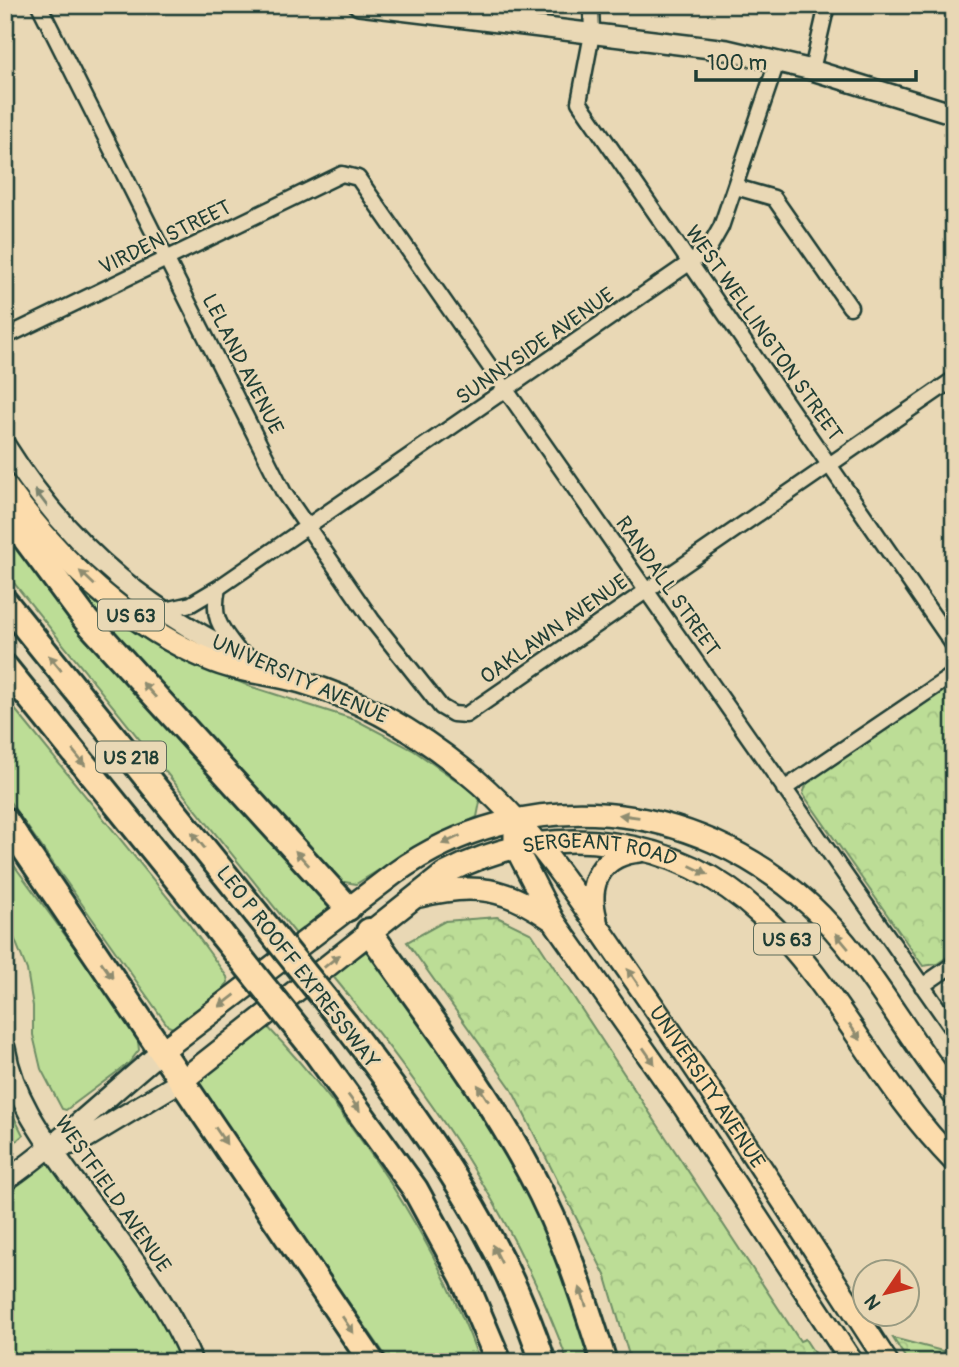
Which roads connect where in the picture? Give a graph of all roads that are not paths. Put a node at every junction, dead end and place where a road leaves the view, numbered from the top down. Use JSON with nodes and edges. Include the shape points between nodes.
{"nodes":[{"id":1,"x":38,"y":5,"type":"edge"},
{"id":2,"x":359,"y":5,"type":"edge"},
{"id":3,"x":591,"y":5,"type":"edge"},
{"id":4,"x":827,"y":5,"type":"edge"},
{"id":5,"x":592,"y":34,"type":"junction"},
{"id":6,"x":778,"y":62,"type":"junction"},
{"id":7,"x":811,"y":70,"type":"junction"},
{"id":8,"x":954,"y":114,"type":"edge"},
{"id":9,"x":342,"y":174,"type":"joint"},
{"id":10,"x":736,"y":187,"type":"junction"},
{"id":11,"x":167,"y":260,"type":"junction"},
{"id":12,"x":691,"y":264,"type":"junction"},
{"id":13,"x":850,"y":307,"type":"dead end"},
{"id":14,"x":5,"y":337,"type":"edge"},
{"id":15,"x":954,"y":379,"type":"edge"},
{"id":16,"x":507,"y":391,"type":"junction"},
{"id":17,"x":5,"y":445,"type":"edge"},
{"id":18,"x":829,"y":465,"type":"junction"},
{"id":19,"x":5,"y":485,"type":"edge"},
{"id":20,"x":5,"y":506,"type":"edge"},
{"id":21,"x":307,"y":527,"type":"junction"},
{"id":22,"x":218,"y":588,"type":"junction"},
{"id":23,"x":646,"y":591,"type":"junction"},
{"id":24,"x":5,"y":602,"type":"edge"},
{"id":25,"x":162,"y":611,"type":"junction"},
{"id":26,"x":954,"y":646,"type":"edge"},
{"id":27,"x":243,"y":657,"type":"junction"},
{"id":28,"x":5,"y":667,"type":"edge"},
{"id":29,"x":954,"y":674,"type":"edge"},
{"id":30,"x":299,"y":681,"type":"junction"},
{"id":31,"x":453,"y":714,"type":"joint"},
{"id":32,"x":785,"y":789,"type":"junction"},
{"id":33,"x":516,"y":818,"type":"junction"},
{"id":34,"x":5,"y":820,"type":"edge"},
{"id":35,"x":5,"y":838,"type":"edge"},
{"id":36,"x":538,"y":843,"type":"junction"},
{"id":37,"x":515,"y":846,"type":"junction"},
{"id":38,"x":651,"y":850,"type":"junction"},
{"id":39,"x":408,"y":900,"type":"junction"},
{"id":40,"x":348,"y":908,"type":"junction"},
{"id":41,"x":68,"y":914,"type":"junction"},
{"id":42,"x":553,"y":920,"type":"junction"},
{"id":43,"x":597,"y":925,"type":"junction"},
{"id":44,"x":369,"y":931,"type":"junction"},
{"id":45,"x":954,"y":964,"type":"edge"},
{"id":46,"x":922,"y":986,"type":"junction"},
{"id":47,"x":954,"y":1031,"type":"edge"},
{"id":48,"x":5,"y":1048,"type":"edge"},
{"id":49,"x":163,"y":1050,"type":"junction"},
{"id":50,"x":183,"y":1080,"type":"junction"},
{"id":51,"x":954,"y":1095,"type":"edge"},
{"id":52,"x":51,"y":1149,"type":"junction"},
{"id":53,"x":954,"y":1161,"type":"edge"},
{"id":54,"x":5,"y":1181,"type":"edge"},
{"id":55,"x":192,"y":1362,"type":"edge"},
{"id":56,"x":372,"y":1362,"type":"edge"},
{"id":57,"x":499,"y":1362,"type":"edge"},
{"id":58,"x":543,"y":1362,"type":"edge"},
{"id":59,"x":604,"y":1362,"type":"edge"},
{"id":60,"x":852,"y":1362,"type":"edge"},
{"id":61,"x":887,"y":1362,"type":"edge"}],
"edges":[{"from":1,"to":11,"type":"street","name":"LELAND AVENUE"},
{"from":2,"to":5,"type":"street"},
{"from":3,"to":5,"type":"street","name":"WEST WELLINGTON STREET"},
{"from":4,"to":7,"type":"street"},
{"from":5,"to":6,"type":"street","via":[[727,50]]},
{"from":5,"to":12,"type":"street","name":"WEST WELLINGTON STREET","via":[[579,102]]},
{"from":6,"to":7,"type":"street"},
{"from":6,"to":10,"type":"street","name":"SUNNYSIDE AVENUE"},
{"from":7,"to":8,"type":"street"},
{"from":9,"to":11,"type":"street","name":"VIRDEN STREET"},
{"from":9,"to":16,"type":"street","name":"RANDALL STREET","via":[[358,178],[370,190]]},
{"from":10,"to":12,"type":"street","name":"SUNNYSIDE AVENUE","via":[[716,239]]},
{"from":10,"to":13,"type":"street","via":[[774,198]]},
{"from":11,"to":14,"type":"street","name":"VIRDEN STREET"},
{"from":11,"to":21,"type":"street","name":"LELAND AVENUE","via":[[284,493]]},
{"from":12,"to":16,"type":"street","name":"SUNNYSIDE AVENUE"},
{"from":12,"to":18,"type":"street","name":"WEST WELLINGTON STREET"},
{"from":15,"to":18,"type":"street","name":"OAKLAWN AVENUE"},
{"from":16,"to":21,"type":"street","name":"SUNNYSIDE AVENUE"},
{"from":16,"to":23,"type":"street","name":"RANDALL STREET"},
{"from":25,"to":17,"type":"street","name":"UNIVERSITY AVENUE","one_way":true,"via":[[82,546],[39,497]]},
{"from":18,"to":23,"type":"street","name":"OAKLAWN AVENUE"},
{"from":18,"to":26,"type":"street","name":"WEST WELLINGTON STREET"},
{"from":30,"to":19,"type":"main road","number":"US 63","one_way":true,"via":[[209,660],[147,626],[69,562]]},
{"from":40,"to":20,"type":"highway","one_way":true,"via":[[86,620]]},
{"from":21,"to":22,"type":"street","name":"SUNNYSIDE AVENUE"},
{"from":21,"to":31,"type":"street","name":"LELAND AVENUE","via":[[372,620],[441,707]]},
{"from":22,"to":25,"type":"street","name":"SUNNYSIDE AVENUE","via":[[191,604]]},
{"from":22,"to":27,"type":"street","via":[[216,619]]},
{"from":23,"to":31,"type":"street","name":"OAKLAWN AVENUE","via":[[466,715]]},
{"from":23,"to":32,"type":"street","name":"RANDALL STREET"},
{"from":58,"to":24,"type":"highway","name":"LEO P ROOFF EXPRESSWAY","number":"US 218","one_way":true,"bridge":true,"via":[[499,1257],[415,1116]]},
{"from":25,"to":27,"type":"street","name":"UNIVERSITY AVENUE"},
{"from":27,"to":30,"type":"street","name":"UNIVERSITY AVENUE"},
{"from":28,"to":57,"type":"highway","name":"LEO P ROOFF EXPRESSWAY","number":"US 218","one_way":true,"bridge":true,"via":[[313,1048],[415,1189],[463,1277]]},
{"from":29,"to":32,"type":"street"},
{"from":30,"to":33,"type":"main road","name":"UNIVERSITY AVENUE","number":"US 63","via":[[365,707],[417,735]]},
{"from":32,"to":46,"type":"street","name":"RANDALL STREET"},
{"from":33,"to":36,"type":"main road","name":"UNIVERSITY AVENUE"},
{"from":33,"to":37,"type":"main road","name":"UNIVERSITY AVENUE"},
{"from":33,"to":40,"type":"main road","name":"SERGEANT ROAD","one_way":true,"via":[[432,850]]},
{"from":51,"to":33,"type":"main road","name":"SERGEANT ROAD","number":"US 63","one_way":true,"via":[[844,941],[810,905],[757,866],[704,838],[638,817],[570,813]]},
{"from":34,"to":41,"type":"highway"},
{"from":35,"to":41,"type":"highway"},
{"from":36,"to":37,"type":"main road","name":"SERGEANT ROAD","number":"US 63"},
{"from":36,"to":38,"type":"main road","name":"SERGEANT ROAD","number":"US 63","via":[[593,841]]},
{"from":36,"to":43,"type":"main road","name":"UNIVERSITY AVENUE"},
{"from":37,"to":39,"type":"main road","name":"SERGEANT ROAD","number":"US 63","via":[[466,863]]},
{"from":37,"to":42,"type":"main road","name":"UNIVERSITY AVENUE"},
{"from":38,"to":43,"type":"main road","via":[[615,856],[599,871],[592,895]]},
{"from":38,"to":53,"type":"main road","name":"SERGEANT ROAD","number":"US 63","one_way":true,"via":[[709,875],[760,911],[808,964],[907,1107]]},
{"from":39,"to":42,"type":"main road","via":[[442,891],[488,889],[523,900]]},
{"from":39,"to":44,"type":"main road","name":"SERGEANT ROAD","number":"US 63"},
{"from":40,"to":44,"type":"main road"},
{"from":40,"to":49,"type":"main road","name":"SERGEANT ROAD","one_way":true},
{"from":41,"to":49,"type":"highway","one_way":true},
{"from":42,"to":60,"type":"main road","name":"UNIVERSITY AVENUE","one_way":true,"via":[[685,1108]]},
{"from":61,"to":43,"type":"main road","name":"UNIVERSITY AVENUE","one_way":true},
{"from":50,"to":44,"type":"main road","name":"SERGEANT ROAD","number":"US 63","one_way":true},
{"from":59,"to":44,"type":"highway","one_way":true,"via":[[568,1255],[532,1176],[481,1089]]},
{"from":45,"to":46,"type":"street"},
{"from":46,"to":47,"type":"street","name":"RANDALL STREET"},
{"from":48,"to":52,"type":"street","name":"WESTFIELD AVENUE","via":[[17,1094]]},
{"from":49,"to":50,"type":"highway"},
{"from":49,"to":52,"type":"street"},
{"from":50,"to":52,"type":"street","via":[[80,1142]]},
{"from":50,"to":56,"type":"highway","one_way":true},
{"from":52,"to":54,"type":"street"},
{"from":52,"to":55,"type":"street","name":"WESTFIELD AVENUE","via":[[176,1322]]}]}
